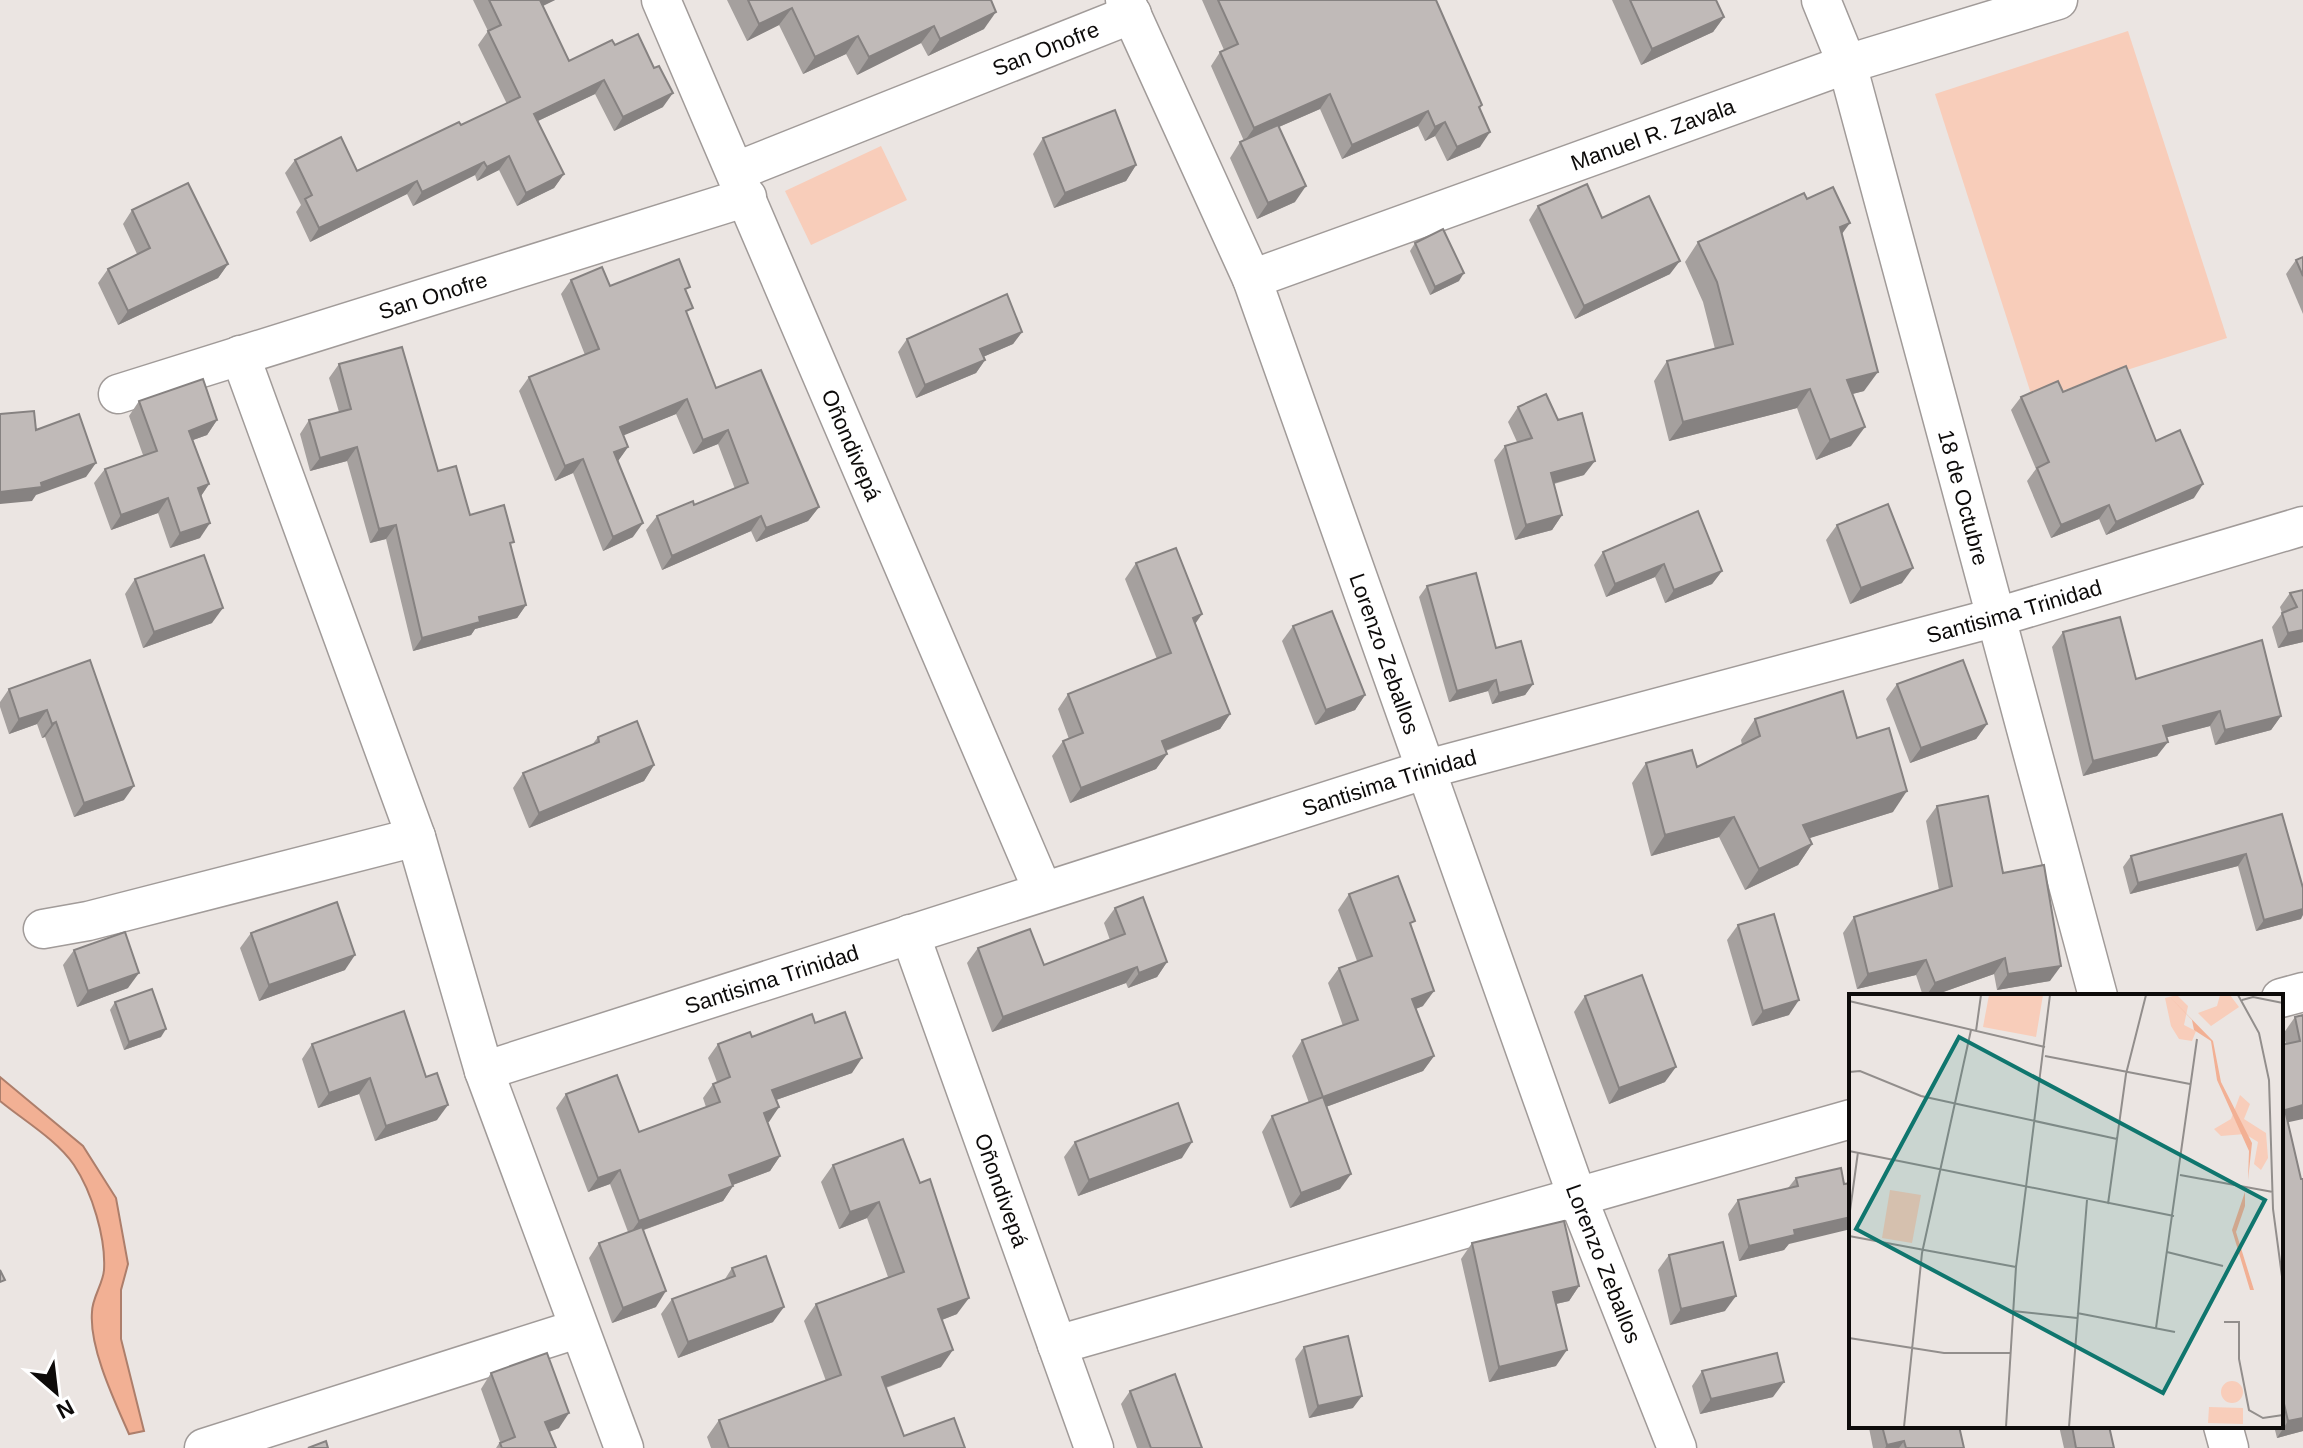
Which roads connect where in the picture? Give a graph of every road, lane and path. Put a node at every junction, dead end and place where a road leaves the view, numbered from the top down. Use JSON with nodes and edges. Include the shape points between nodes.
{"nodes":[{"id":1,"x":661,"y":0,"type":"edge"},
{"id":2,"x":1821,"y":0,"type":"edge"},
{"id":3,"x":2058,"y":0,"type":"edge"},
{"id":4,"x":1128,"y":7,"type":"edge"},
{"id":5,"x":1847,"y":64,"type":"junction"},
{"id":6,"x":742,"y":184,"type":"junction"},
{"id":7,"x":1252,"y":279,"type":"junction"},
{"id":8,"x":240,"y":355,"type":"junction"},
{"id":9,"x":118,"y":394,"type":"dead end"},
{"id":10,"x":2303,"y":526,"type":"edge"},
{"id":11,"x":1997,"y":617,"type":"junction"},
{"id":12,"x":1427,"y":769,"type":"junction"},
{"id":13,"x":416,"y":837,"type":"junction"},
{"id":14,"x":1042,"y":889,"type":"junction"},
{"id":15,"x":43,"y":929,"type":"dead end"},
{"id":16,"x":910,"y":934,"type":"junction"},
{"id":17,"x":2303,"y":992,"type":"edge"},
{"id":18,"x":2097,"y":994,"type":"edge"},
{"id":19,"x":2283,"y":997,"type":"edge"},
{"id":20,"x":484,"y":1071,"type":"junction"},
{"id":21,"x":1849,"y":1120,"type":"edge"},
{"id":22,"x":1577,"y":1196,"type":"junction"},
{"id":23,"x":577,"y":1329,"type":"junction"},
{"id":24,"x":1057,"y":1345,"type":"junction"},
{"id":25,"x":2224,"y":1428,"type":"edge"},
{"id":26,"x":204,"y":1448,"type":"edge"},
{"id":27,"x":624,"y":1448,"type":"edge"},
{"id":28,"x":1094,"y":1448,"type":"edge"},
{"id":29,"x":1677,"y":1448,"type":"edge"},
{"id":30,"x":2229,"y":1448,"type":"edge"}],
"edges":[{"from":1,"to":6,"type":"street","name":"Oñondivepá"},
{"from":2,"to":5,"type":"street","name":"18 de Octubre"},
{"from":3,"to":5,"type":"street","name":"Manuel R. Zavala"},
{"from":4,"to":6,"type":"street","name":"San Onofre"},
{"from":4,"to":7,"type":"street","name":"Lorenzo Zeballos"},
{"from":5,"to":7,"type":"street","name":"Manuel R. Zavala"},
{"from":5,"to":11,"type":"street","name":"18 de Octubre"},
{"from":6,"to":8,"type":"street","name":"San Onofre"},
{"from":6,"to":14,"type":"street","name":"Oñondivepá"},
{"from":7,"to":12,"type":"street","name":"Lorenzo Zeballos"},
{"from":8,"to":9,"type":"street","name":"San Onofre"},
{"from":8,"to":13,"type":"street"},
{"from":10,"to":11,"type":"street","name":"Santisima Trinidad"},
{"from":11,"to":12,"type":"street","name":"Santisima Trinidad"},
{"from":11,"to":18,"type":"street","name":"18 de Octubre"},
{"from":12,"to":14,"type":"street","name":"Santisima Trinidad"},
{"from":12,"to":22,"type":"street","name":"Lorenzo Zeballos"},
{"from":13,"to":15,"type":"street"},
{"from":13,"to":20,"type":"street"},
{"from":14,"to":16,"type":"street","name":"Santisima Trinidad"},
{"from":16,"to":20,"type":"street","name":"Santisima Trinidad"},
{"from":16,"to":24,"type":"street","name":"Oñondivepá"},
{"from":17,"to":19,"type":"street"},
{"from":20,"to":23,"type":"street"},
{"from":21,"to":22,"type":"street"},
{"from":22,"to":24,"type":"street"},
{"from":22,"to":29,"type":"street","name":"Lorenzo Zeballos"},
{"from":23,"to":26,"type":"street"},
{"from":23,"to":27,"type":"street"},
{"from":24,"to":28,"type":"street","name":"Oñondivepá"},
{"from":25,"to":30,"type":"street"}]}
